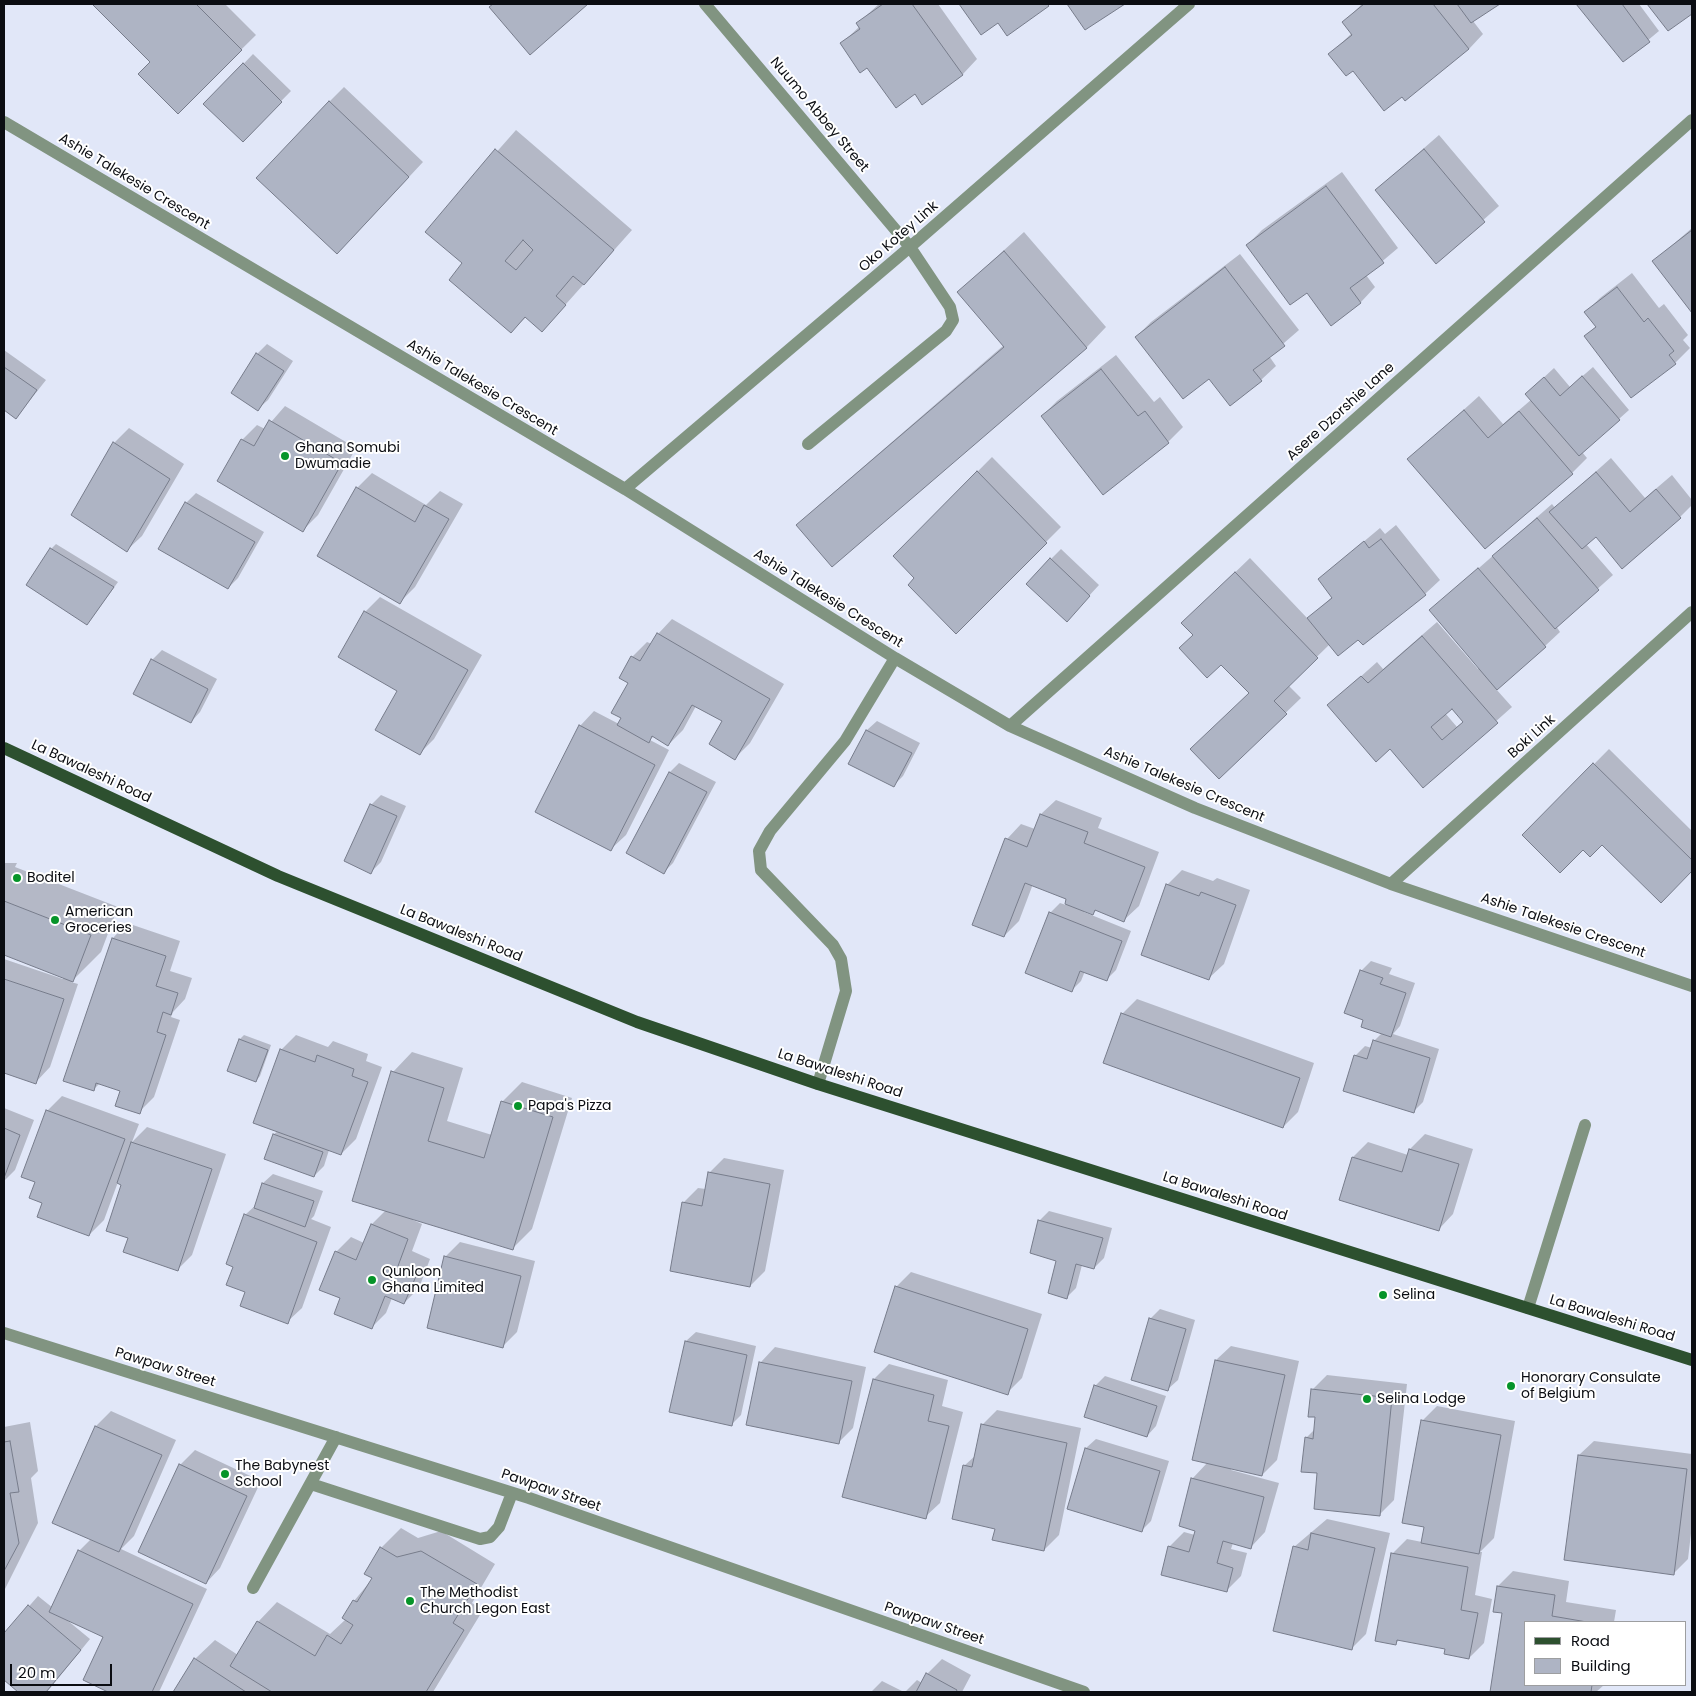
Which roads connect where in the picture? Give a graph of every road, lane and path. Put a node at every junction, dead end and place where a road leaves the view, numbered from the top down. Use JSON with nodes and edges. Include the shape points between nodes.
{"nodes":[{"id":1,"x":706,"y":4,"type":"edge"},
{"id":2,"x":1189,"y":4,"type":"edge"},
{"id":3,"x":1692,"y":120,"type":"edge"},
{"id":4,"x":4,"y":122,"type":"edge"},
{"id":5,"x":910,"y":247,"type":"junction"},
{"id":6,"x":808,"y":444,"type":"dead end"},
{"id":7,"x":625,"y":489,"type":"junction"},
{"id":8,"x":1692,"y":612,"type":"edge"},
{"id":9,"x":895,"y":658,"type":"junction"},
{"id":10,"x":1010,"y":726,"type":"junction"},
{"id":11,"x":4,"y":748,"type":"edge"},
{"id":12,"x":1391,"y":884,"type":"junction"},
{"id":13,"x":1692,"y":986,"type":"edge"},
{"id":14,"x":818,"y":1084,"type":"junction"},
{"id":15,"x":1585,"y":1125,"type":"dead end"},
{"id":16,"x":1528,"y":1308,"type":"junction"},
{"id":17,"x":4,"y":1333,"type":"edge"},
{"id":18,"x":1692,"y":1360,"type":"edge"},
{"id":19,"x":336,"y":1437,"type":"junction"},
{"id":20,"x":311,"y":1484,"type":"junction"},
{"id":21,"x":512,"y":1493,"type":"junction"},
{"id":22,"x":253,"y":1588,"type":"dead end"},
{"id":23,"x":1084,"y":1692,"type":"edge"}],
"edges":[{"from":1,"to":5,"type":"street","name":"Nuumo Abbey Street"},
{"from":2,"to":5,"type":"street","name":"Oko Kotey Link"},
{"from":3,"to":10,"type":"street","name":"Asere Dzorshie Lane"},
{"from":4,"to":7,"type":"street","name":"Ashie Talekesie Crescent"},
{"from":5,"to":6,"type":"street","name":"Nuumo Abbey Street","via":[[950,307],[953,320],[946,330]]},
{"from":5,"to":7,"type":"street","name":"Oko Kotey Link"},
{"from":7,"to":9,"type":"street","name":"Ashie Talekesie Crescent"},
{"from":8,"to":12,"type":"street","name":"Boki Link"},
{"from":9,"to":10,"type":"street","name":"Ashie Talekesie Crescent"},
{"from":9,"to":14,"type":"street","via":[[845,741],[770,831],[760,851],[760,870],[833,945],[841,959],[846,991]]},
{"from":10,"to":12,"type":"street","name":"Ashie Talekesie Crescent","via":[[1195,808]]},
{"from":11,"to":14,"type":"main road","name":"La Bawaleshi Road","via":[[278,876],[637,1022]]},
{"from":12,"to":13,"type":"street","name":"Ashie Talekesie Crescent"},
{"from":14,"to":16,"type":"main road","name":"La Bawaleshi Road"},
{"from":15,"to":16,"type":"street"},
{"from":16,"to":18,"type":"main road","name":"La Bawaleshi Road"},
{"from":17,"to":19,"type":"street","name":"Pawpaw Street"},
{"from":19,"to":20,"type":"street"},
{"from":19,"to":21,"type":"street","name":"Pawpaw Street"},
{"from":20,"to":21,"type":"street","via":[[480,1539],[490,1537],[498,1527]]},
{"from":20,"to":22,"type":"street"},
{"from":21,"to":23,"type":"street","name":"Pawpaw Street"}]}
